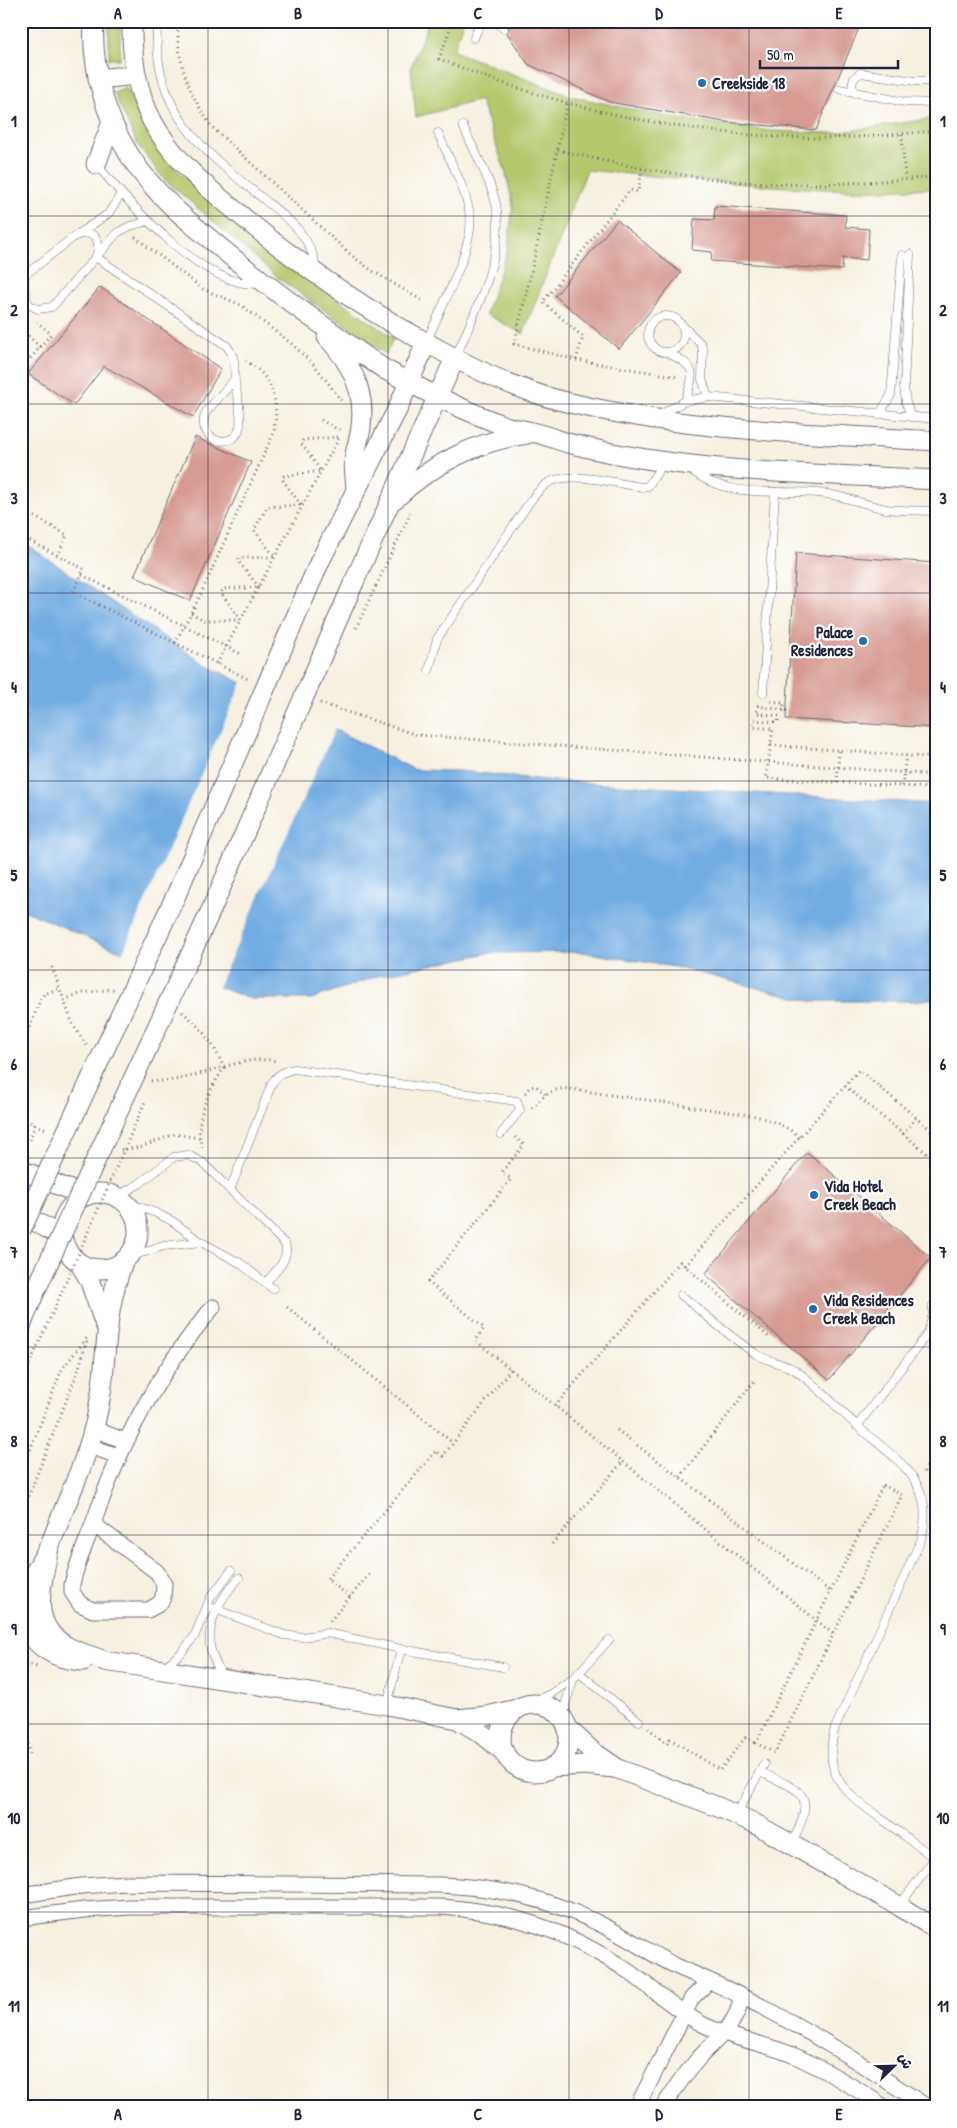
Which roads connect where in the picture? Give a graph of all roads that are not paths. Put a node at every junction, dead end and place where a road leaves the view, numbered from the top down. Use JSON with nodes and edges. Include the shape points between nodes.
{"nodes":[{"id":1,"x":94,"y":21,"type":"edge"},
{"id":2,"x":132,"y":21,"type":"edge"},
{"id":3,"x":157,"y":21,"type":"edge"},
{"id":4,"x":480,"y":21,"type":"edge"},
{"id":5,"x":495,"y":21,"type":"edge"},
{"id":6,"x":504,"y":29,"type":"dead end"},
{"id":7,"x":474,"y":38,"type":"dead end"},
{"id":8,"x":136,"y":75,"type":"junction"},
{"id":9,"x":98,"y":79,"type":"junction"},
{"id":10,"x":936,"y":81,"type":"edge"},
{"id":11,"x":839,"y":89,"type":"dead end"},
{"id":12,"x":855,"y":93,"type":"junction"},
{"id":13,"x":936,"y":103,"type":"edge"},
{"id":14,"x":112,"y":122,"type":"junction"},
{"id":15,"x":463,"y":126,"type":"dead end"},
{"id":16,"x":438,"y":133,"type":"dead end"},
{"id":17,"x":96,"y":164,"type":"joint"},
{"id":18,"x":121,"y":194,"type":"junction"},
{"id":19,"x":148,"y":221,"type":"junction"},
{"id":20,"x":75,"y":236,"type":"junction"},
{"id":21,"x":96,"y":257,"type":"junction"},
{"id":22,"x":316,"y":274,"type":"junction"},
{"id":23,"x":23,"y":277,"type":"edge"},
{"id":24,"x":264,"y":282,"type":"junction"},
{"id":25,"x":24,"y":302,"type":"edge"},
{"id":26,"x":314,"y":320,"type":"junction"},
{"id":27,"x":682,"y":326,"type":"junction"},
{"id":28,"x":426,"y":343,"type":"junction"},
{"id":29,"x":668,"y":353,"type":"junction"},
{"id":30,"x":455,"y":358,"type":"junction"},
{"id":31,"x":690,"y":368,"type":"junction"},
{"id":32,"x":702,"y":369,"type":"junction"},
{"id":33,"x":235,"y":379,"type":"junction"},
{"id":34,"x":409,"y":381,"type":"junction"},
{"id":35,"x":438,"y":396,"type":"junction"},
{"id":36,"x":708,"y":398,"type":"junction"},
{"id":37,"x":685,"y":401,"type":"junction"},
{"id":38,"x":879,"y":415,"type":"junction"},
{"id":39,"x":911,"y":417,"type":"junction"},
{"id":40,"x":654,"y":419,"type":"junction"},
{"id":41,"x":936,"y":419,"type":"edge"},
{"id":42,"x":537,"y":433,"type":"junction"},
{"id":43,"x":936,"y":441,"type":"edge"},
{"id":44,"x":665,"y":461,"type":"junction"},
{"id":45,"x":684,"y":463,"type":"junction"},
{"id":46,"x":936,"y":480,"type":"edge"},
{"id":47,"x":356,"y":489,"type":"junction"},
{"id":48,"x":775,"y":492,"type":"junction"},
{"id":49,"x":389,"y":506,"type":"junction"},
{"id":50,"x":936,"y":510,"type":"edge"},
{"id":51,"x":429,"y":670,"type":"dead end"},
{"id":52,"x":763,"y":693,"type":"road end"},
{"id":53,"x":502,"y":1134,"type":"dead end"},
{"id":54,"x":21,"y":1170,"type":"edge"},
{"id":55,"x":230,"y":1190,"type":"junction"},
{"id":56,"x":85,"y":1196,"type":"junction"},
{"id":57,"x":120,"y":1199,"type":"junction"},
{"id":58,"x":21,"y":1213,"type":"edge"},
{"id":59,"x":21,"y":1230,"type":"edge"},
{"id":60,"x":62,"y":1237,"type":"junction"},
{"id":61,"x":200,"y":1242,"type":"junction"},
{"id":62,"x":126,"y":1260,"type":"junction"},
{"id":63,"x":80,"y":1264,"type":"junction"},
{"id":64,"x":266,"y":1283,"type":"junction"},
{"id":65,"x":272,"y":1289,"type":"dead end"},
{"id":66,"x":681,"y":1295,"type":"dead end"},
{"id":67,"x":933,"y":1304,"type":"dead end"},
{"id":68,"x":213,"y":1307,"type":"dead end"},
{"id":69,"x":21,"y":1326,"type":"edge"},
{"id":70,"x":106,"y":1329,"type":"junction"},
{"id":71,"x":857,"y":1426,"type":"junction"},
{"id":72,"x":91,"y":1437,"type":"junction"},
{"id":73,"x":125,"y":1441,"type":"junction"},
{"id":74,"x":118,"y":1456,"type":"junction"},
{"id":75,"x":93,"y":1524,"type":"junction"},
{"id":76,"x":231,"y":1571,"type":"dead end"},
{"id":77,"x":239,"y":1578,"type":"dead end"},
{"id":78,"x":207,"y":1606,"type":"junction"},
{"id":79,"x":217,"y":1610,"type":"junction"},
{"id":80,"x":609,"y":1640,"type":"dead end"},
{"id":81,"x":401,"y":1649,"type":"junction"},
{"id":82,"x":503,"y":1667,"type":"dead end"},
{"id":83,"x":161,"y":1670,"type":"junction"},
{"id":84,"x":576,"y":1676,"type":"junction"},
{"id":85,"x":222,"y":1678,"type":"junction"},
{"id":86,"x":387,"y":1705,"type":"junction"},
{"id":87,"x":523,"y":1707,"type":"junction"},
{"id":88,"x":457,"y":1719,"type":"junction"},
{"id":89,"x":639,"y":1721,"type":"road end"},
{"id":90,"x":566,"y":1726,"type":"junction"},
{"id":91,"x":504,"y":1752,"type":"junction"},
{"id":92,"x":764,"y":1764,"type":"dead end"},
{"id":93,"x":552,"y":1767,"type":"junction"},
{"id":94,"x":618,"y":1769,"type":"junction"},
{"id":95,"x":760,"y":1772,"type":"junction"},
{"id":96,"x":736,"y":1815,"type":"junction"},
{"id":97,"x":792,"y":1844,"type":"junction"},
{"id":98,"x":935,"y":1859,"type":"edge"},
{"id":99,"x":21,"y":1896,"type":"edge"},
{"id":100,"x":900,"y":1906,"type":"junction"},
{"id":101,"x":21,"y":1918,"type":"edge"},
{"id":102,"x":936,"y":1929,"type":"edge"},
{"id":103,"x":709,"y":1981,"type":"junction"},
{"id":104,"x":741,"y":1996,"type":"junction"},
{"id":105,"x":684,"y":2012,"type":"junction"},
{"id":106,"x":722,"y":2033,"type":"junction"},
{"id":107,"x":637,"y":2107,"type":"edge"},
{"id":108,"x":663,"y":2107,"type":"edge"},
{"id":109,"x":884,"y":2107,"type":"edge"},
{"id":110,"x":927,"y":2107,"type":"edge"}],
"edges":[{"from":1,"to":9,"type":"street"},
{"from":2,"to":8,"type":"street"},
{"from":3,"to":22,"type":"lane","via":[[157,46],[164,83],[188,131],[214,159],[293,222],[312,251]]},
{"from":4,"to":7,"type":"lane"},
{"from":5,"to":6,"type":"lane"},
{"from":8,"to":9,"type":"street"},
{"from":8,"to":22,"type":"street","via":[[149,113],[180,160],[264,235]]},
{"from":9,"to":14,"type":"street"},
{"from":10,"to":12,"type":"lane","via":[[861,73],[852,80]]},
{"from":11,"to":12,"type":"lane"},
{"from":12,"to":13,"type":"lane","via":[[905,102]]},
{"from":14,"to":17,"type":"street"},
{"from":14,"to":24,"type":"street","via":[[129,155],[152,186],[178,212]]},
{"from":15,"to":30,"type":"lane","via":[[496,202],[498,230],[494,258]]},
{"from":16,"to":28,"type":"lane","via":[[469,207],[471,229],[466,250]]},
{"from":17,"to":18,"type":"lane"},
{"from":18,"to":19,"type":"lane"},
{"from":18,"to":20,"type":"lane","via":[[108,214]]},
{"from":19,"to":21,"type":"lane","via":[[124,229]]},
{"from":19,"to":24,"type":"lane","via":[[192,257],[229,280],[246,284]]},
{"from":20,"to":21,"type":"lane","via":[[90,233],[95,236],[98,242]]},
{"from":20,"to":23,"type":"lane"},
{"from":21,"to":25,"type":"lane","via":[[52,307],[38,309]]},
{"from":21,"to":33,"type":"lane","via":[[222,342],[231,351],[236,365]]},
{"from":22,"to":28,"type":"street"},
{"from":23,"to":25,"type":"lane"},
{"from":24,"to":26,"type":"street"},
{"from":26,"to":34,"type":"street","via":[[385,369]]},
{"from":26,"to":47,"type":"street","via":[[346,360],[358,386],[362,415],[351,434]]},
{"from":27,"to":29,"type":"lane","via":[[684,333],[680,346]]},
{"from":27,"to":29,"type":"lane","via":[[671,317],[664,316],[648,329],[654,348]]},
{"from":27,"to":32,"type":"lane","via":[[701,344]]},
{"from":28,"to":30,"type":"street"},
{"from":28,"to":34,"type":"street"},
{"from":29,"to":31,"type":"lane","via":[[684,360]]},
{"from":30,"to":35,"type":"street"},
{"from":30,"to":40,"type":"street","via":[[525,390]]},
{"from":31,"to":32,"type":"lane"},
{"from":31,"to":37,"type":"lane","via":[[692,378]]},
{"from":32,"to":36,"type":"lane"},
{"from":33,"to":33,"type":"lane","via":[[203,418],[205,432],[216,440],[230,440],[240,430],[242,422]]},
{"from":34,"to":35,"type":"street"},
{"from":34,"to":47,"type":"street"},
{"from":35,"to":42,"type":"street","via":[[509,427]]},
{"from":35,"to":49,"type":"street"},
{"from":36,"to":37,"type":"lane"},
{"from":36,"to":38,"type":"lane"},
{"from":37,"to":40,"type":"lane"},
{"from":38,"to":39,"type":"lane"},
{"from":38,"to":39,"type":"lane","via":[[888,402],[892,387],[906,255],[904,387]]},
{"from":39,"to":41,"type":"lane"},
{"from":40,"to":43,"type":"street","via":[[752,430]]},
{"from":42,"to":44,"type":"street","via":[[575,445]]},
{"from":42,"to":49,"type":"street","via":[[491,442],[447,460],[408,487]]},
{"from":44,"to":45,"type":"street"},
{"from":44,"to":51,"type":"lane","via":[[648,486],[573,477],[556,479],[542,488],[437,639]]},
{"from":45,"to":46,"type":"street"},
{"from":45,"to":48,"type":"lane","via":[[702,478],[723,488]]},
{"from":47,"to":59,"type":"street","bridge":true,"via":[[320,561],[177,893]]},
{"from":48,"to":50,"type":"lane","via":[[839,496],[885,508]]},
{"from":48,"to":52,"type":"lane"},
{"from":49,"to":69,"type":"street","bridge":true,"via":[[212,908]]},
{"from":53,"to":55,"type":"lane","via":[[520,1110],[517,1101],[289,1070],[272,1082]]},
{"from":54,"to":56,"type":"street"},
{"from":55,"to":57,"type":"lane","via":[[195,1158],[181,1155],[168,1161]]},
{"from":55,"to":64,"type":"lane","via":[[285,1244],[285,1260]]},
{"from":56,"to":57,"type":"street","via":[[101,1193]]},
{"from":56,"to":60,"type":"street","via":[[72,1205],[63,1220]]},
{"from":57,"to":61,"type":"lane","via":[[164,1217]]},
{"from":57,"to":62,"type":"street","via":[[132,1210],[138,1228],[136,1246]]},
{"from":58,"to":60,"type":"street"},
{"from":60,"to":63,"type":"street","via":[[68,1253]]},
{"from":61,"to":62,"type":"lane","via":[[164,1246]]},
{"from":61,"to":64,"type":"lane","via":[[226,1254]]},
{"from":62,"to":63,"type":"street","via":[[102,1270]]},
{"from":62,"to":70,"type":"street","via":[[113,1295]]},
{"from":63,"to":70,"type":"street"},
{"from":64,"to":65,"type":"lane"},
{"from":66,"to":71,"type":"lane","via":[[757,1355],[796,1371]]},
{"from":67,"to":71,"type":"lane","via":[[928,1333]]},
{"from":68,"to":73,"type":"street","via":[[164,1371]]},
{"from":70,"to":72,"type":"street","via":[[103,1380]]},
{"from":71,"to":98,"type":"lane","via":[[905,1466],[918,1484],[925,1518],[920,1540],[835,1728],[830,1750],[834,1772],[845,1791]]},
{"from":72,"to":73,"type":"street"},
{"from":72,"to":74,"type":"street"},
{"from":72,"to":83,"type":"street","via":[[49,1547],[25,1597],[24,1613],[28,1628],[40,1646],[58,1657],[80,1661],[105,1660]]},
{"from":73,"to":74,"type":"street"},
{"from":74,"to":75,"type":"street"},
{"from":75,"to":75,"type":"street","via":[[73,1579],[75,1599],[93,1610],[142,1611],[154,1608],[165,1591],[162,1577]]},
{"from":76,"to":78,"type":"lane"},
{"from":77,"to":79,"type":"lane"},
{"from":78,"to":79,"type":"lane"},
{"from":78,"to":83,"type":"lane","via":[[188,1645]]},
{"from":79,"to":81,"type":"lane","via":[[284,1635],[334,1634]]},
{"from":79,"to":85,"type":"lane","via":[[210,1646]]},
{"from":80,"to":84,"type":"lane"},
{"from":81,"to":82,"type":"lane"},
{"from":81,"to":86,"type":"lane"},
{"from":83,"to":85,"type":"street"},
{"from":84,"to":87,"type":"lane","via":[[552,1693]]},
{"from":84,"to":89,"type":"lane"},
{"from":84,"to":90,"type":"lane","via":[[565,1705]]},
{"from":85,"to":86,"type":"street"},
{"from":86,"to":88,"type":"street"},
{"from":87,"to":88,"type":"street"},
{"from":87,"to":90,"type":"street","via":[[537,1704],[554,1710]]},
{"from":87,"to":91,"type":"street","via":[[504,1723],[501,1742]]},
{"from":88,"to":91,"type":"street","via":[[482,1733]]},
{"from":90,"to":93,"type":"street","via":[[568,1747]]},
{"from":90,"to":94,"type":"street","via":[[592,1751]]},
{"from":91,"to":93,"type":"street","via":[[516,1767],[524,1771],[544,1771]]},
{"from":92,"to":95,"type":"lane"},
{"from":93,"to":94,"type":"street","via":[[585,1765]]},
{"from":94,"to":96,"type":"street"},
{"from":95,"to":96,"type":"lane"},
{"from":95,"to":97,"type":"lane","via":[[794,1787],[802,1797],[804,1816]]},
{"from":96,"to":97,"type":"street"},
{"from":97,"to":100,"type":"street"},
{"from":98,"to":100,"type":"lane"},
{"from":99,"to":103,"type":"street","via":[[81,1886],[127,1883],[472,1886],[521,1894],[568,1909]]},
{"from":100,"to":102,"type":"street"},
{"from":101,"to":105,"type":"street","via":[[75,1910],[130,1907],[473,1909],[520,1919],[565,1935],[622,1968]]},
{"from":103,"to":104,"type":"street"},
{"from":103,"to":105,"type":"street","via":[[692,1998]]},
{"from":104,"to":106,"type":"street","via":[[738,2013]]},
{"from":104,"to":110,"type":"street","via":[[849,2057]]},
{"from":105,"to":106,"type":"street"},
{"from":105,"to":107,"type":"street"},
{"from":106,"to":108,"type":"street","via":[[684,2075]]},
{"from":106,"to":109,"type":"street","via":[[795,2056]]}]}
